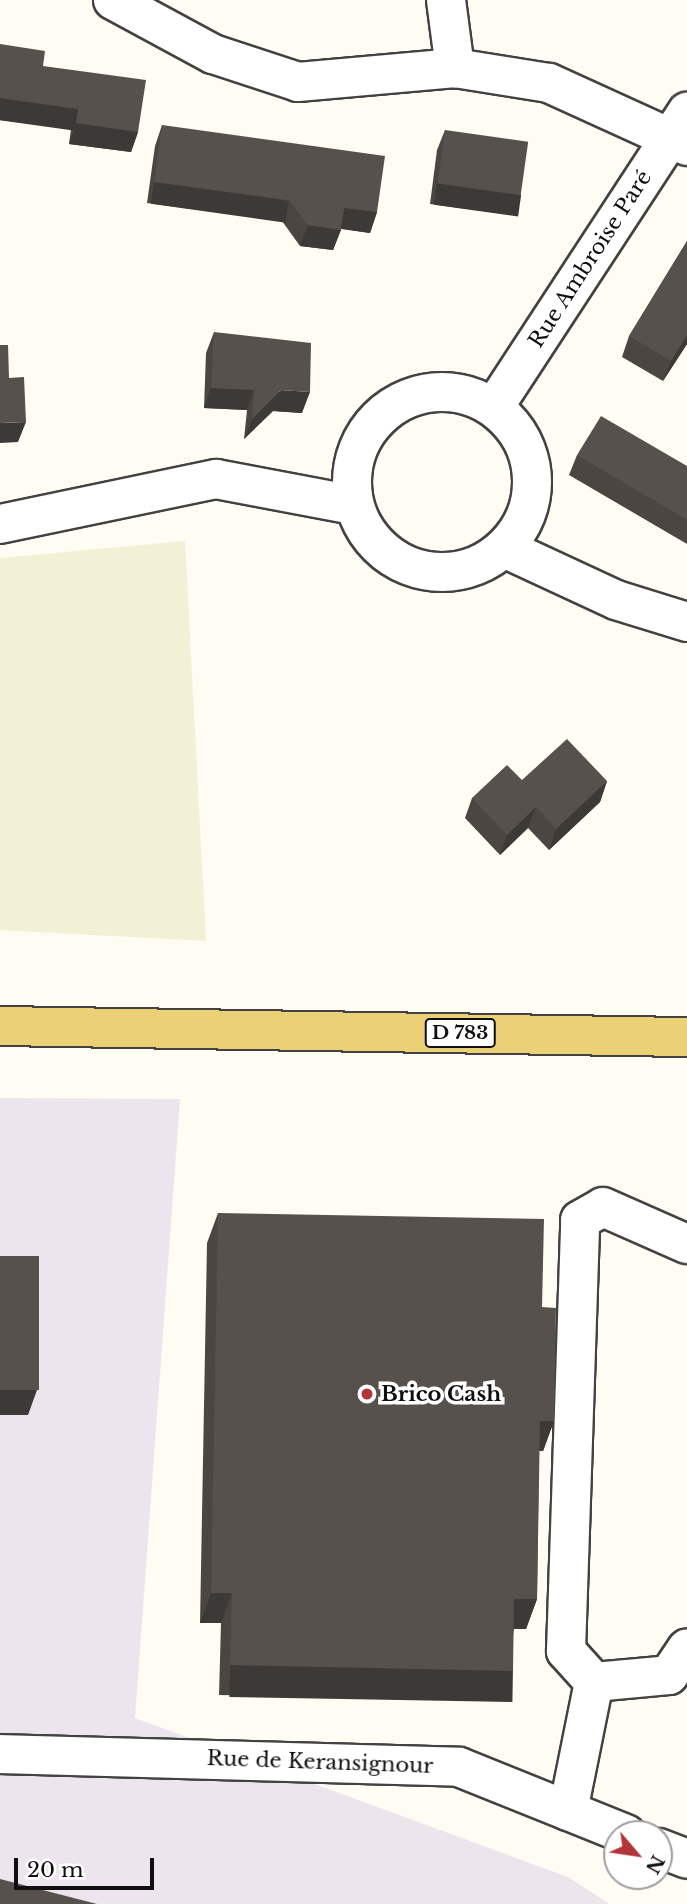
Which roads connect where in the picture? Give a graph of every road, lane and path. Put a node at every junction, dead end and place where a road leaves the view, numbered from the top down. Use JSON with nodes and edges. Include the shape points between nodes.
{"nodes":[{"id":1,"x":113,"y":0,"type":"edge"},
{"id":2,"x":446,"y":0,"type":"edge"},
{"id":3,"x":455,"y":68,"type":"junction"},
{"id":4,"x":682,"y":132,"type":"edge"},
{"id":5,"x":494,"y":407,"type":"junction"},
{"id":6,"x":354,"y":505,"type":"junction"},
{"id":7,"x":0,"y":524,"type":"edge"},
{"id":8,"x":504,"y":548,"type":"junction"},
{"id":9,"x":687,"y":622,"type":"edge"},
{"id":10,"x":0,"y":1026,"type":"edge"},
{"id":11,"x":687,"y":1037,"type":"edge"},
{"id":12,"x":687,"y":1244,"type":"edge"},
{"id":13,"x":687,"y":1648,"type":"edge"},
{"id":14,"x":594,"y":1682,"type":"junction"},
{"id":15,"x":0,"y":1754,"type":"edge"},
{"id":16,"x":568,"y":1811,"type":"junction"},
{"id":17,"x":603,"y":1825,"type":"edge"}],
"edges":[{"from":1,"to":3,"type":"street","via":[[213,54],[298,82]]},
{"from":2,"to":3,"type":"street"},
{"from":3,"to":4,"type":"street","via":[[549,83]]},
{"from":4,"to":5,"type":"street","name":"Rue Ambroise Paré"},
{"from":5,"to":6,"type":"street","via":[[439,390],[388,408],[365,432],[352,463]]},
{"from":5,"to":8,"type":"street","via":[[523,440],[533,472],[523,524]]},
{"from":6,"to":7,"type":"street","via":[[216,479]]},
{"from":6,"to":8,"type":"street","via":[[376,546],[413,569],[459,571]]},
{"from":8,"to":9,"type":"street","via":[[616,600]]},
{"from":10,"to":11,"type":"main road","number":"D 783"},
{"from":12,"to":14,"type":"street","via":[[603,1207],[580,1220],[566,1651]]},
{"from":13,"to":14,"type":"street","via":[[669,1675]]},
{"from":14,"to":16,"type":"street"},
{"from":15,"to":16,"type":"street","name":"Rue de Keransignour","via":[[459,1768]]},
{"from":16,"to":17,"type":"street","name":"Rue de Keransignour"}]}
